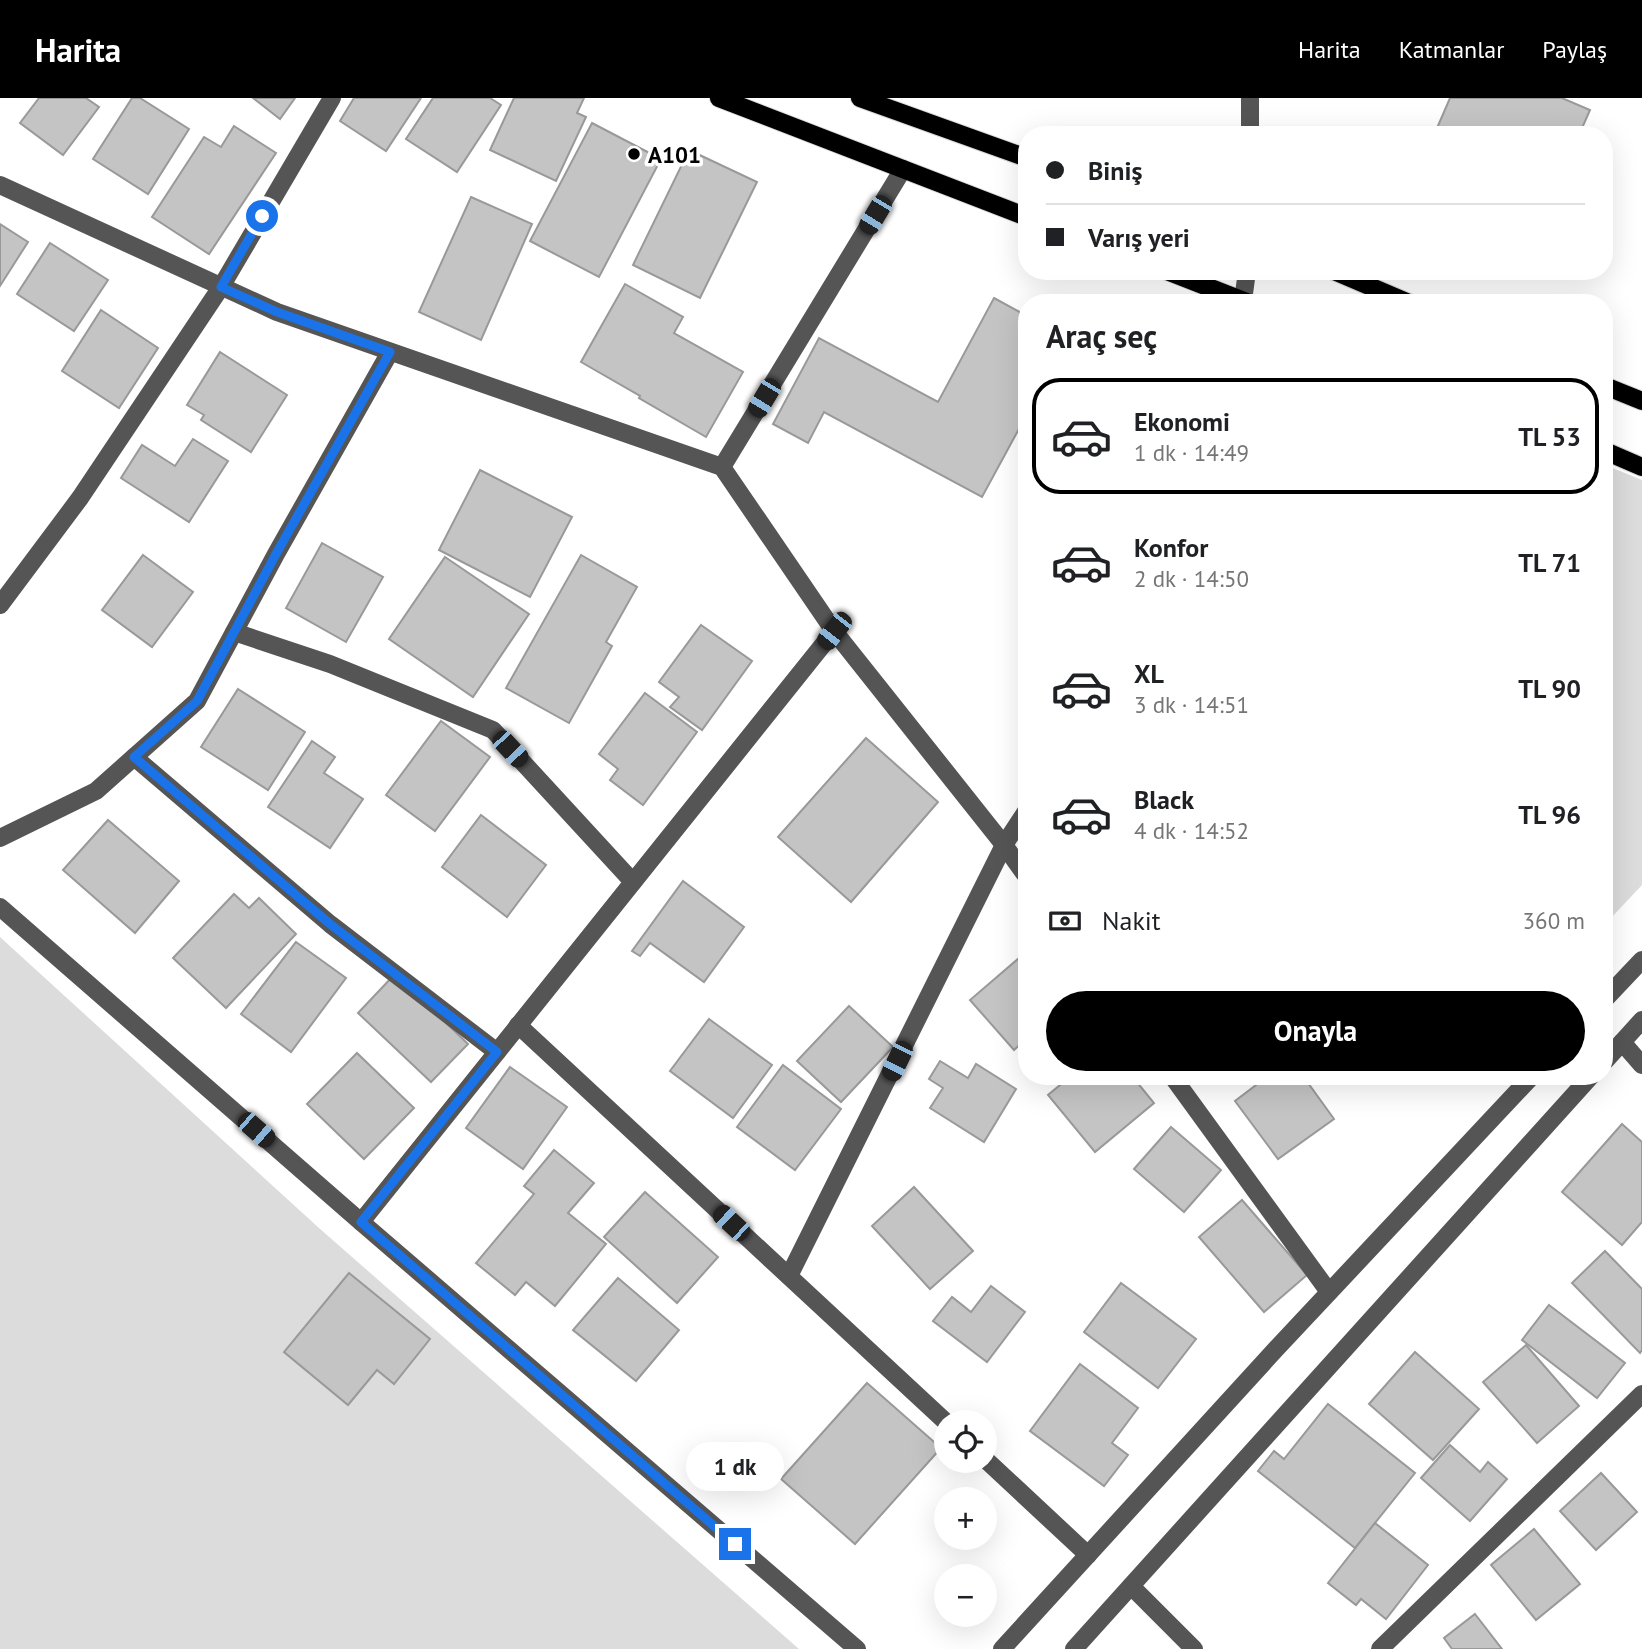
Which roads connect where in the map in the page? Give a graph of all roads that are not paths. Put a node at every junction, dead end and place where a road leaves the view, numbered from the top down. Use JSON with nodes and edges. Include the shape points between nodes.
{"nodes":[{"id":1,"x":332,"y":98,"type":"edge"},
{"id":2,"x":719,"y":98,"type":"edge"},
{"id":3,"x":860,"y":98,"type":"edge"},
{"id":4,"x":1250,"y":98,"type":"edge"},
{"id":5,"x":1250,"y":126,"type":"edge"},
{"id":6,"x":1018,"y":155,"type":"edge"},
{"id":7,"x":903,"y":169,"type":"junction"},
{"id":8,"x":0,"y":185,"type":"edge"},
{"id":9,"x":1018,"y":214,"type":"edge"},
{"id":10,"x":1190,"y":280,"type":"edge"},
{"id":11,"x":1355,"y":280,"type":"edge"},
{"id":12,"x":221,"y":287,"type":"junction"},
{"id":13,"x":1226,"y":294,"type":"edge"},
{"id":14,"x":1388,"y":294,"type":"edge"},
{"id":15,"x":390,"y":352,"type":"junction"},
{"id":16,"x":1613,"y":389,"type":"edge"},
{"id":17,"x":1642,"y":401,"type":"edge"},
{"id":18,"x":1613,"y":454,"type":"edge"},
{"id":19,"x":722,"y":467,"type":"junction"},
{"id":20,"x":1642,"y":467,"type":"edge"},
{"id":21,"x":0,"y":605,"type":"edge"},
{"id":22,"x":834,"y":631,"type":"junction"},
{"id":23,"x":234,"y":632,"type":"junction"},
{"id":24,"x":134,"y":757,"type":"junction"},
{"id":25,"x":1018,"y":824,"type":"edge"},
{"id":26,"x":0,"y":838,"type":"edge"},
{"id":27,"x":1004,"y":845,"type":"junction"},
{"id":28,"x":1018,"y":864,"type":"edge"},
{"id":29,"x":633,"y":881,"type":"junction"},
{"id":30,"x":0,"y":907,"type":"edge"},
{"id":31,"x":1642,"y":960,"type":"edge"},
{"id":32,"x":1613,"y":991,"type":"edge"},
{"id":33,"x":1642,"y":1020,"type":"edge"},
{"id":34,"x":518,"y":1025,"type":"junction"},
{"id":35,"x":1622,"y":1042,"type":"junction"},
{"id":36,"x":497,"y":1052,"type":"junction"},
{"id":37,"x":1613,"y":1052,"type":"edge"},
{"id":38,"x":1642,"y":1065,"type":"edge"},
{"id":39,"x":1179,"y":1085,"type":"edge"},
{"id":40,"x":1524,"y":1085,"type":"edge"},
{"id":41,"x":1583,"y":1085,"type":"edge"},
{"id":42,"x":361,"y":1222,"type":"junction"},
{"id":43,"x":789,"y":1276,"type":"junction"},
{"id":44,"x":1329,"y":1292,"type":"junction"},
{"id":45,"x":1642,"y":1394,"type":"edge"},
{"id":46,"x":934,"y":1411,"type":"edge"},
{"id":47,"x":997,"y":1470,"type":"edge"},
{"id":48,"x":1088,"y":1555,"type":"junction"},
{"id":49,"x":1131,"y":1586,"type":"junction"},
{"id":50,"x":857,"y":1649,"type":"edge"},
{"id":51,"x":1002,"y":1649,"type":"edge"},
{"id":52,"x":1074,"y":1649,"type":"edge"},
{"id":53,"x":1194,"y":1649,"type":"edge"},
{"id":54,"x":1380,"y":1649,"type":"edge"}],
"edges":[{"from":1,"to":12,"type":"street"},
{"from":2,"to":7,"type":"main road"},
{"from":3,"to":6,"type":"main road"},
{"from":4,"to":5,"type":"street"},
{"from":7,"to":9,"type":"main road"},
{"from":7,"to":19,"type":"street"},
{"from":8,"to":12,"type":"street"},
{"from":10,"to":13,"type":"main road"},
{"from":11,"to":14,"type":"main road"},
{"from":12,"to":15,"type":"street"},
{"from":12,"to":21,"type":"street","via":[[80,498]]},
{"from":15,"to":19,"type":"street"},
{"from":15,"to":23,"type":"street"},
{"from":16,"to":17,"type":"main road"},
{"from":18,"to":20,"type":"main road"},
{"from":19,"to":22,"type":"street"},
{"from":22,"to":27,"type":"street"},
{"from":22,"to":29,"type":"street"},
{"from":23,"to":24,"type":"street","via":[[197,701]]},
{"from":23,"to":29,"type":"street","via":[[330,664],[493,730]]},
{"from":24,"to":26,"type":"street","via":[[96,791]]},
{"from":24,"to":36,"type":"street","via":[[330,924]]},
{"from":25,"to":27,"type":"street"},
{"from":27,"to":28,"type":"street"},
{"from":27,"to":43,"type":"street"},
{"from":29,"to":34,"type":"street"},
{"from":30,"to":42,"type":"street"},
{"from":31,"to":32,"type":"street"},
{"from":33,"to":35,"type":"street"},
{"from":34,"to":36,"type":"street"},
{"from":34,"to":43,"type":"street"},
{"from":35,"to":37,"type":"street"},
{"from":35,"to":38,"type":"street"},
{"from":36,"to":42,"type":"street"},
{"from":39,"to":44,"type":"street"},
{"from":40,"to":44,"type":"street"},
{"from":41,"to":49,"type":"street"},
{"from":42,"to":50,"type":"street"},
{"from":43,"to":46,"type":"street"},
{"from":44,"to":48,"type":"street"},
{"from":45,"to":54,"type":"street"},
{"from":47,"to":48,"type":"street"},
{"from":48,"to":51,"type":"street"},
{"from":49,"to":52,"type":"street"},
{"from":49,"to":53,"type":"street"}]}
